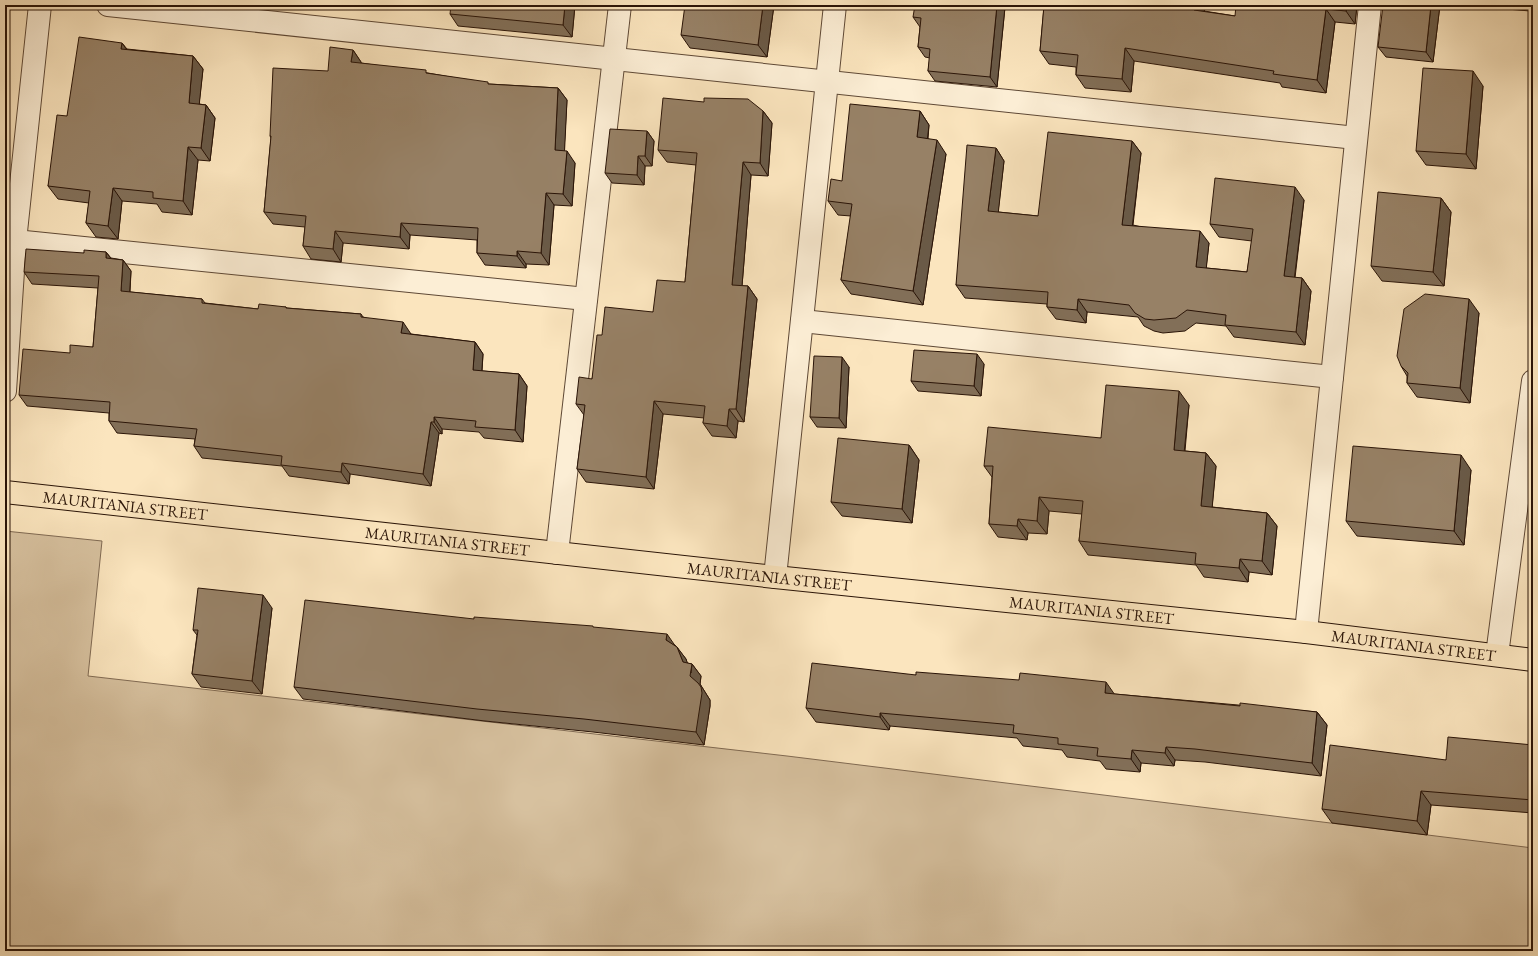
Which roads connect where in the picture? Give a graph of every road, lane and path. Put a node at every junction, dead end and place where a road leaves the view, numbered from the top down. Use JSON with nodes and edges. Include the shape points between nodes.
{"nodes":[{"id":1,"x":40,"y":5,"type":"edge"},
{"id":2,"x":108,"y":5,"type":"edge"},
{"id":3,"x":620,"y":5,"type":"edge"},
{"id":4,"x":835,"y":5,"type":"edge"},
{"id":5,"x":1370,"y":5,"type":"edge"},
{"id":6,"x":614,"y":59,"type":"junction"},
{"id":7,"x":827,"y":82,"type":"junction"},
{"id":8,"x":1356,"y":138,"type":"junction"},
{"id":9,"x":10,"y":241,"type":"edge"},
{"id":10,"x":586,"y":299,"type":"junction"},
{"id":11,"x":802,"y":321,"type":"junction"},
{"id":12,"x":1332,"y":377,"type":"junction"},
{"id":13,"x":5,"y":390,"type":"edge"},
{"id":14,"x":1532,"y":392,"type":"edge"},
{"id":15,"x":5,"y":492,"type":"edge"},
{"id":16,"x":557,"y":553,"type":"junction"},
{"id":17,"x":775,"y":577,"type":"junction"},
{"id":18,"x":1306,"y":632,"type":"junction"},
{"id":19,"x":1497,"y":655,"type":"junction"},
{"id":20,"x":1533,"y":660,"type":"edge"}],
"edges":[{"from":1,"to":9,"type":"street"},
{"from":2,"to":6,"type":"street"},
{"from":3,"to":6,"type":"street"},
{"from":4,"to":7,"type":"street"},
{"from":5,"to":8,"type":"street"},
{"from":6,"to":7,"type":"street"},
{"from":6,"to":10,"type":"street"},
{"from":7,"to":8,"type":"street"},
{"from":7,"to":11,"type":"street"},
{"from":8,"to":12,"type":"street"},
{"from":9,"to":10,"type":"street"},
{"from":9,"to":13,"type":"street"},
{"from":10,"to":16,"type":"street"},
{"from":11,"to":12,"type":"street"},
{"from":11,"to":17,"type":"street"},
{"from":12,"to":18,"type":"street"},
{"from":14,"to":19,"type":"street"},
{"from":15,"to":16,"type":"main road","name":"MAURITANIA STREET"},
{"from":16,"to":17,"type":"main road","name":"MAURITANIA STREET"},
{"from":17,"to":18,"type":"main road","name":"MAURITANIA STREET"},
{"from":18,"to":19,"type":"main road","name":"MAURITANIA STREET"},
{"from":19,"to":20,"type":"main road","name":"MAURITANIA STREET"}]}
